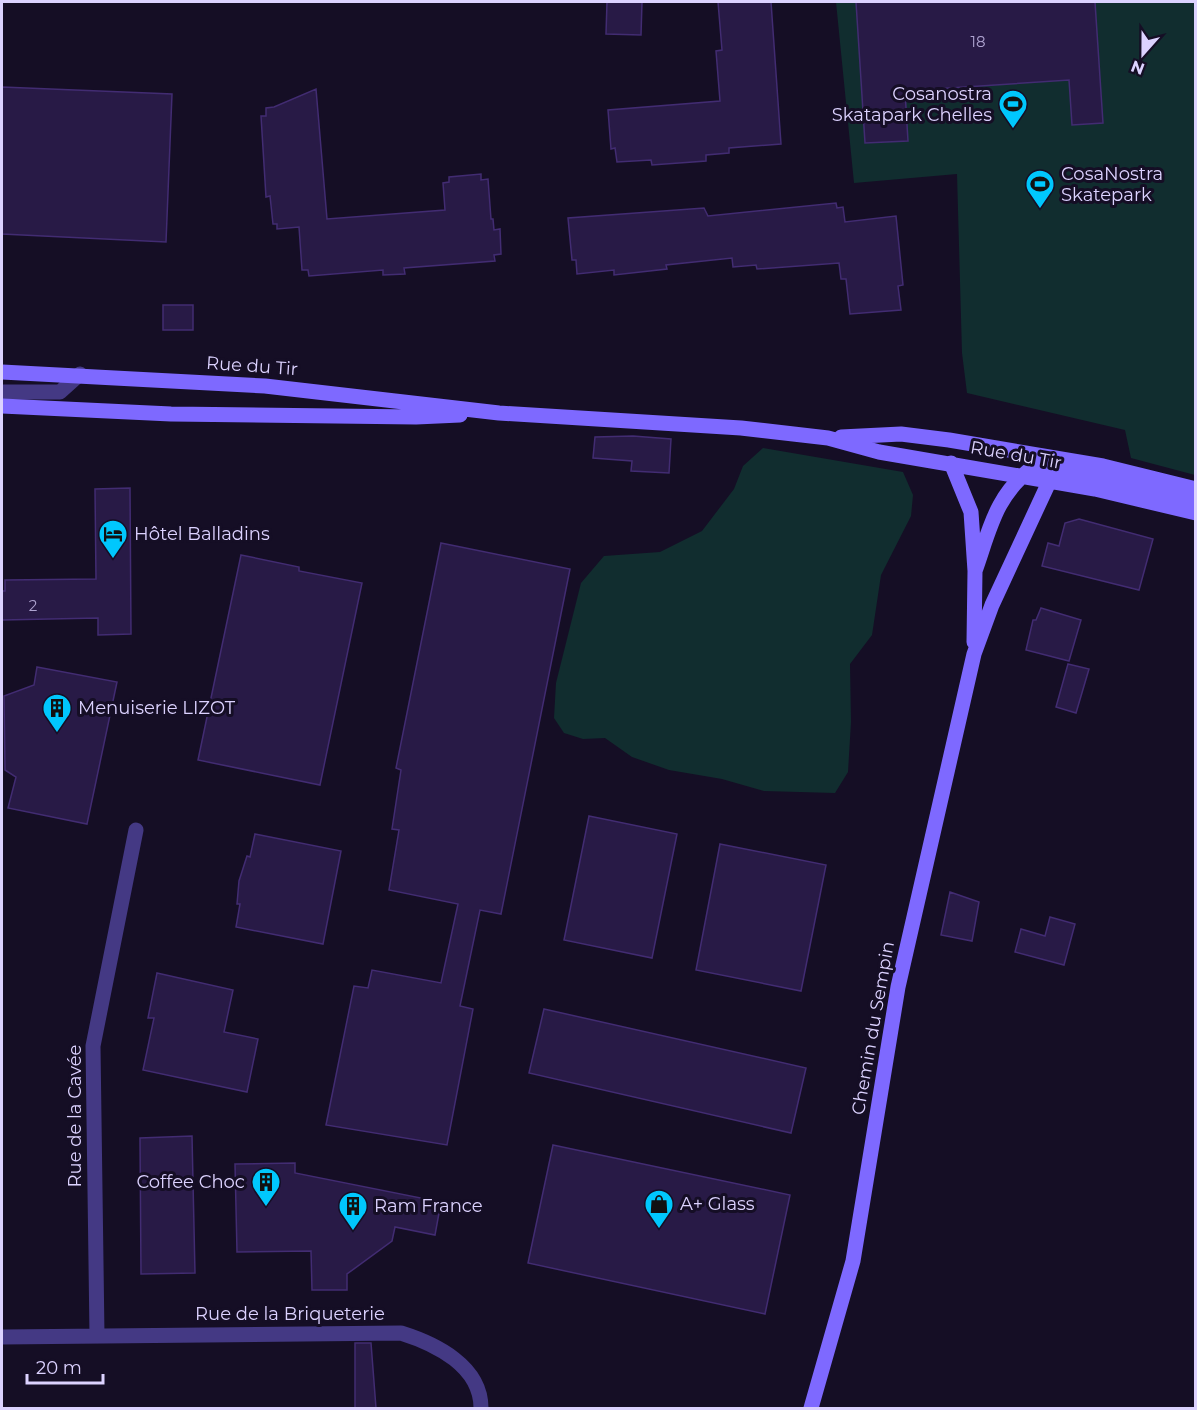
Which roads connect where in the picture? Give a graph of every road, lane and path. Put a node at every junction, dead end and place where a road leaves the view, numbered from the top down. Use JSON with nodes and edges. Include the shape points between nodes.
{"nodes":[{"id":1,"x":2,"y":372,"type":"edge"},
{"id":2,"x":80,"y":374,"type":"junction"},
{"id":3,"x":2,"y":392,"type":"edge"},
{"id":4,"x":2,"y":406,"type":"edge"},
{"id":5,"x":499,"y":413,"type":"junction"},
{"id":6,"x":828,"y":438,"type":"junction"},
{"id":7,"x":951,"y":463,"type":"junction"},
{"id":8,"x":1022,"y":475,"type":"junction"},
{"id":9,"x":1050,"y":480,"type":"junction"},
{"id":10,"x":1196,"y":489,"type":"edge"},
{"id":11,"x":1196,"y":500,"type":"edge"},
{"id":12,"x":1196,"y":513,"type":"edge"},
{"id":13,"x":975,"y":571,"type":"junction"},
{"id":14,"x":974,"y":654,"type":"junction"},
{"id":15,"x":136,"y":830,"type":"dead end"},
{"id":16,"x":97,"y":1335,"type":"junction"},
{"id":17,"x":2,"y":1337,"type":"edge"},
{"id":18,"x":481,"y":1408,"type":"edge"},
{"id":19,"x":811,"y":1408,"type":"edge"}],
"edges":[{"from":1,"to":2,"type":"main road","name":"Rue du Tir"},
{"from":2,"to":3,"type":"street","via":[[60,392]]},
{"from":2,"to":5,"type":"main road","name":"Rue du Tir","via":[[311,390]]},
{"from":4,"to":5,"type":"main road","name":"Rue du Tir","via":[[160,414],[416,417]]},
{"from":5,"to":6,"type":"main road","name":"Rue du Tir","via":[[699,424]]},
{"from":6,"to":7,"type":"main road","name":"Rue du Tir","via":[[879,452]]},
{"from":6,"to":10,"type":"main road","name":"Rue du Tir","via":[[901,434],[949,440],[1128,471]]},
{"from":7,"to":8,"type":"main road","name":"Rue du Tir"},
{"from":7,"to":13,"type":"main road","name":"Chemin du Sempin","via":[[971,512]]},
{"from":8,"to":9,"type":"main road","name":"Rue du Tir"},
{"from":8,"to":11,"type":"main road","via":[[1039,466]]},
{"from":8,"to":13,"type":"main road","name":"Chemin du Sempin","via":[[1001,500]]},
{"from":9,"to":12,"type":"main road","name":"Rue du Tir"},
{"from":9,"to":14,"type":"main road","name":"Chemin du Sempin","via":[[992,605]]},
{"from":13,"to":14,"type":"main road","name":"Chemin du Sempin"},
{"from":14,"to":19,"type":"main road","name":"Chemin du Sempin","via":[[898,987],[854,1260]]},
{"from":15,"to":16,"type":"street","name":"Rue de la Cavée","via":[[93,1046]]},
{"from":16,"to":17,"type":"street","name":"Rue de la Briqueterie"},
{"from":16,"to":18,"type":"street","name":"Rue de la Briqueterie","via":[[401,1334],[426,1341],[464,1368],[475,1382]]}]}
